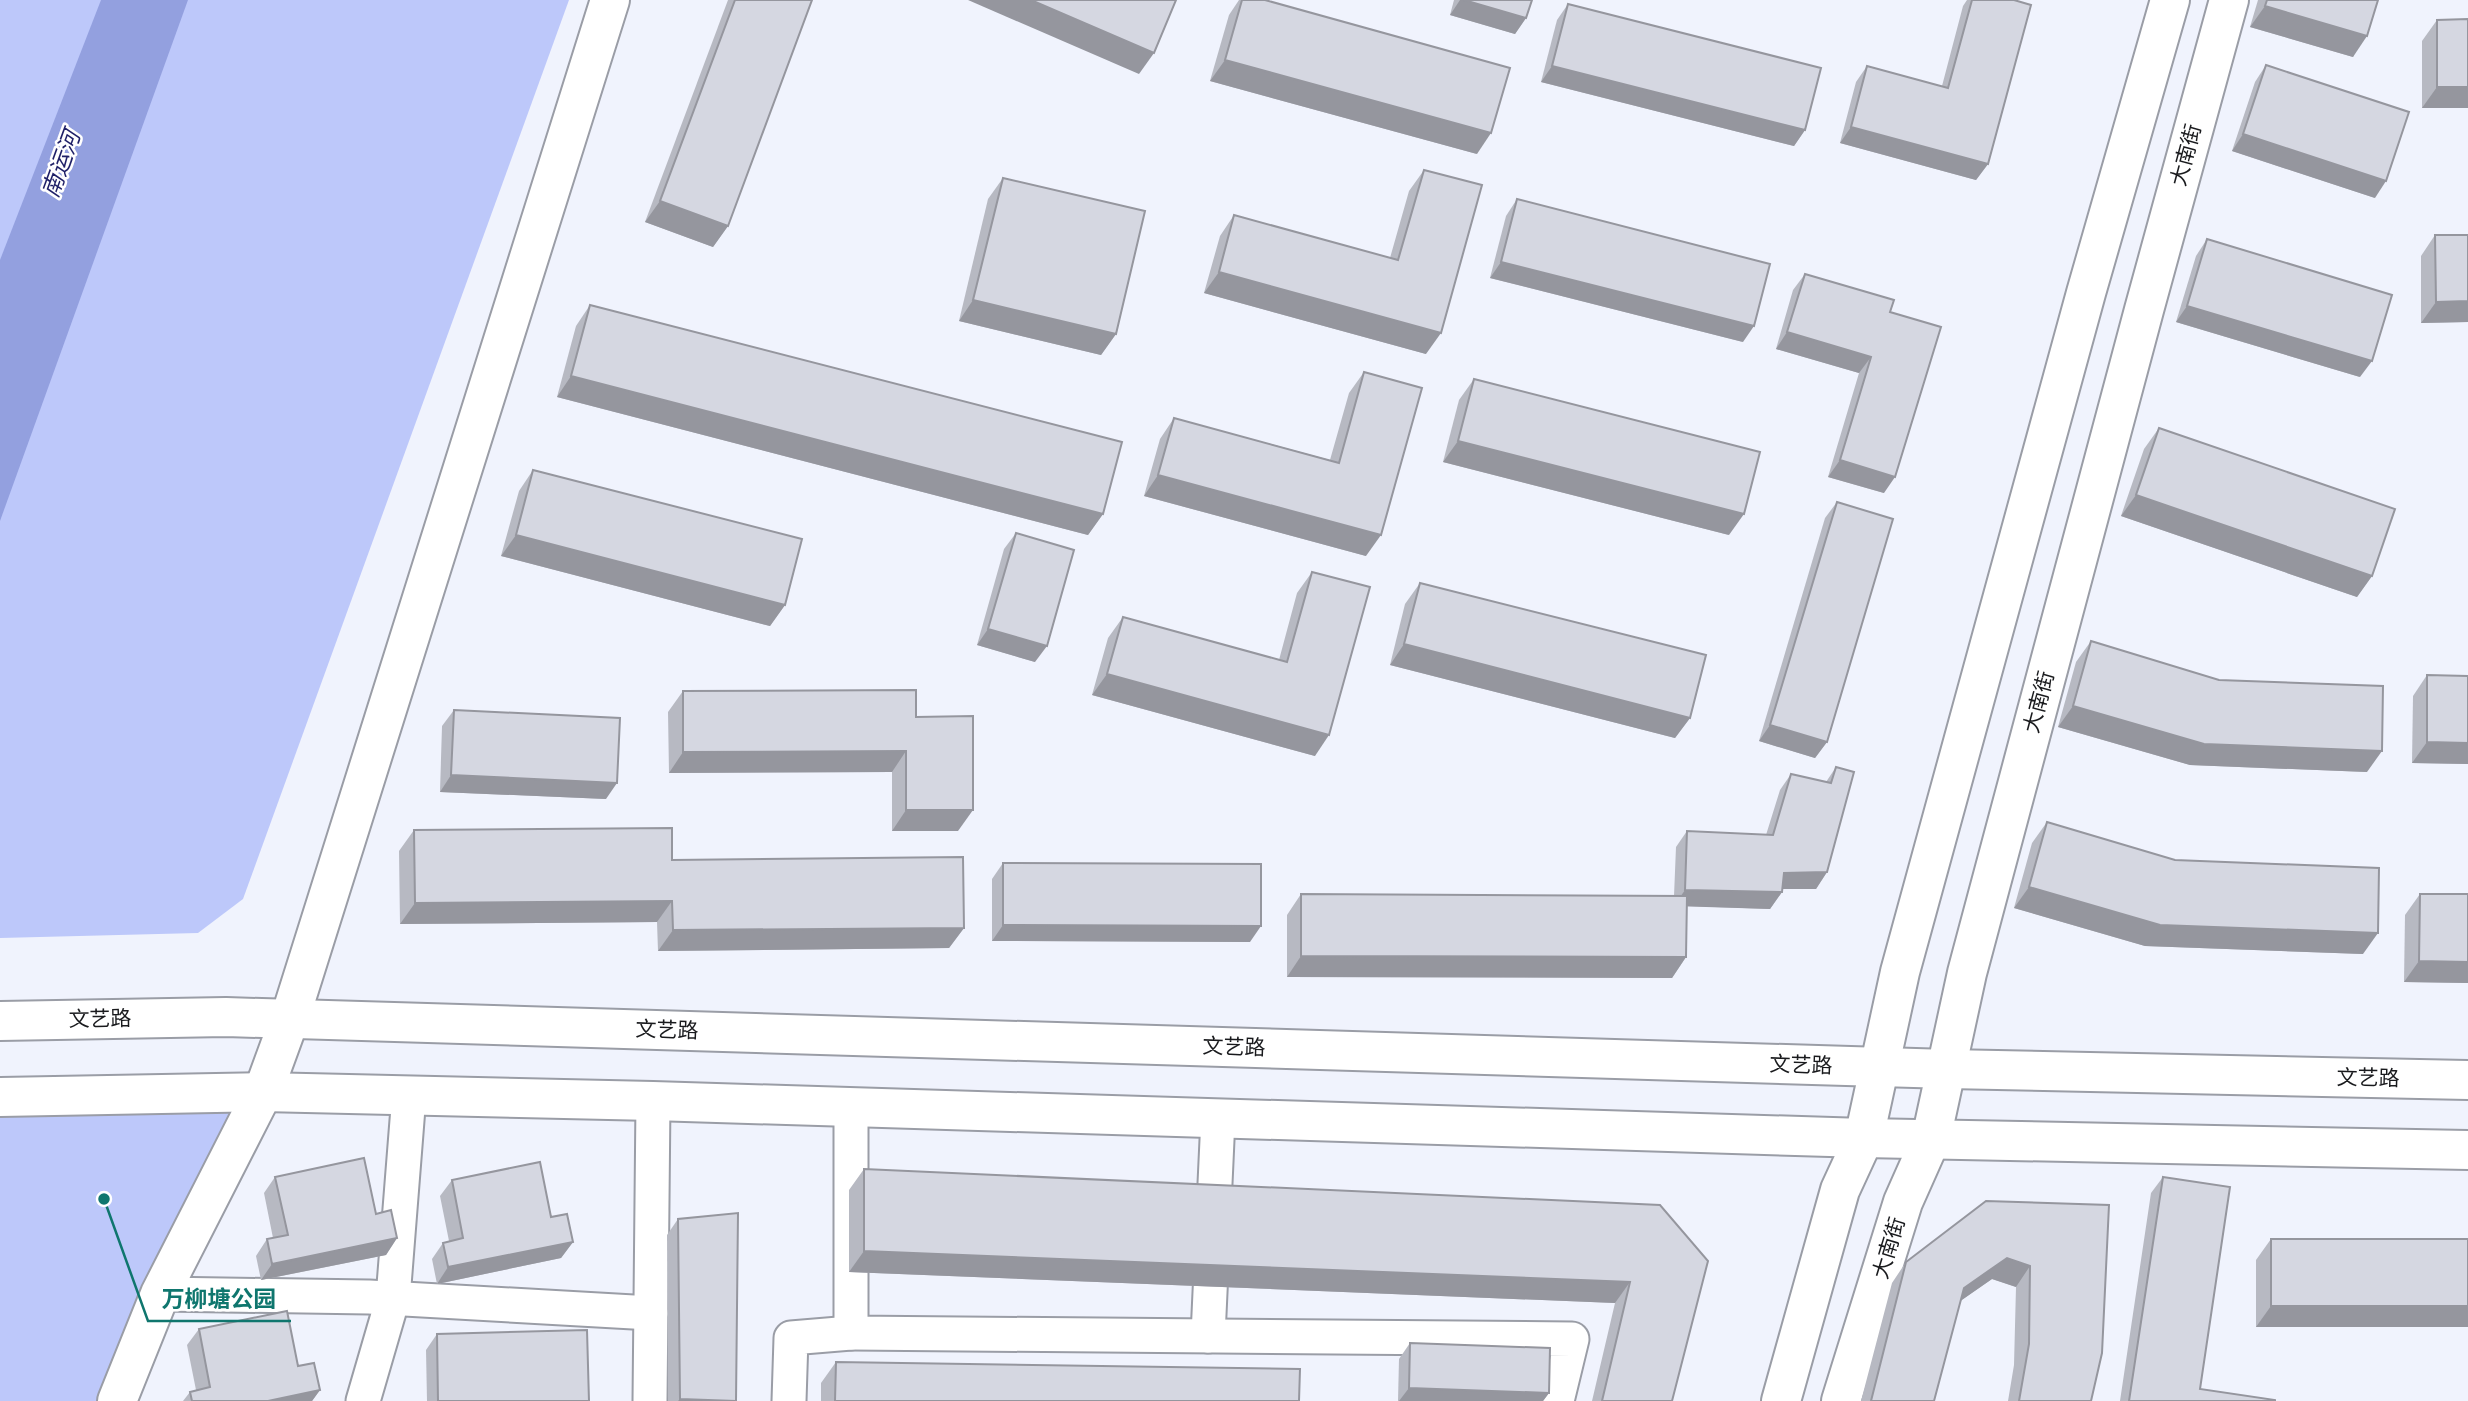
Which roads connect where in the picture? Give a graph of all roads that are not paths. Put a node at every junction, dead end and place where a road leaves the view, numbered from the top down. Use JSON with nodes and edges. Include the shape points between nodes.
{"nodes":[{"id":1,"x":610,"y":0,"type":"edge"},
{"id":2,"x":2169,"y":0,"type":"edge"},
{"id":3,"x":2229,"y":0,"type":"edge"},
{"id":4,"x":290,"y":1018,"type":"junction"},
{"id":5,"x":0,"y":1021,"type":"edge"},
{"id":6,"x":1880,"y":1067,"type":"junction"},
{"id":7,"x":1948,"y":1069,"type":"junction"},
{"id":8,"x":2468,"y":1080,"type":"edge"},
{"id":9,"x":263,"y":1092,"type":"junction"},
{"id":10,"x":409,"y":1095,"type":"junction"},
{"id":11,"x":0,"y":1097,"type":"edge"},
{"id":12,"x":653,"y":1101,"type":"junction"},
{"id":13,"x":851,"y":1107,"type":"junction"},
{"id":14,"x":1218,"y":1118,"type":"junction"},
{"id":15,"x":1864,"y":1138,"type":"junction"},
{"id":16,"x":1931,"y":1139,"type":"junction"},
{"id":17,"x":2468,"y":1150,"type":"edge"},
{"id":18,"x":160,"y":1294,"type":"junction"},
{"id":19,"x":393,"y":1298,"type":"junction"},
{"id":20,"x":651,"y":1312,"type":"junction"},
{"id":21,"x":851,"y":1334,"type":"junction"},
{"id":22,"x":1208,"y":1336,"type":"junction"},
{"id":23,"x":117,"y":1401,"type":"edge"},
{"id":24,"x":363,"y":1401,"type":"edge"},
{"id":25,"x":650,"y":1401,"type":"edge"},
{"id":26,"x":789,"y":1401,"type":"edge"},
{"id":27,"x":1557,"y":1401,"type":"edge"},
{"id":28,"x":1781,"y":1401,"type":"edge"},
{"id":29,"x":1841,"y":1401,"type":"edge"}],
"edges":[{"from":1,"to":4,"type":"main road"},
{"from":2,"to":6,"type":"main road","via":[[1900,972]]},
{"from":3,"to":7,"type":"main road","name":"大南街","via":[[1970,960]]},
{"from":4,"to":5,"type":"main road","name":"文艺路"},
{"from":4,"to":6,"type":"main road","name":"文艺路"},
{"from":4,"to":9,"type":"main road"},
{"from":6,"to":7,"type":"main road","name":"文艺路"},
{"from":6,"to":15,"type":"main road"},
{"from":7,"to":8,"type":"main road","name":"文艺路"},
{"from":7,"to":16,"type":"main road","name":"大南街"},
{"from":9,"to":10,"type":"main road"},
{"from":9,"to":11,"type":"main road"},
{"from":9,"to":18,"type":"main road"},
{"from":10,"to":12,"type":"main road"},
{"from":10,"to":19,"type":"street"},
{"from":12,"to":13,"type":"main road"},
{"from":12,"to":20,"type":"street"},
{"from":13,"to":14,"type":"main road"},
{"from":13,"to":21,"type":"street"},
{"from":14,"to":15,"type":"main road"},
{"from":14,"to":22,"type":"street"},
{"from":15,"to":16,"type":"main road"},
{"from":15,"to":28,"type":"main road","via":[[1840,1190]]},
{"from":16,"to":17,"type":"main road"},
{"from":16,"to":29,"type":"main road","name":"大南街","via":[[1903,1202]]},
{"from":18,"to":19,"type":"street"},
{"from":18,"to":23,"type":"main road"},
{"from":19,"to":20,"type":"street"},
{"from":19,"to":24,"type":"street"},
{"from":20,"to":25,"type":"street"},
{"from":21,"to":22,"type":"street"},
{"from":21,"to":26,"type":"street","via":[[791,1338]]},
{"from":22,"to":27,"type":"street","via":[[1572,1339]]}]}
